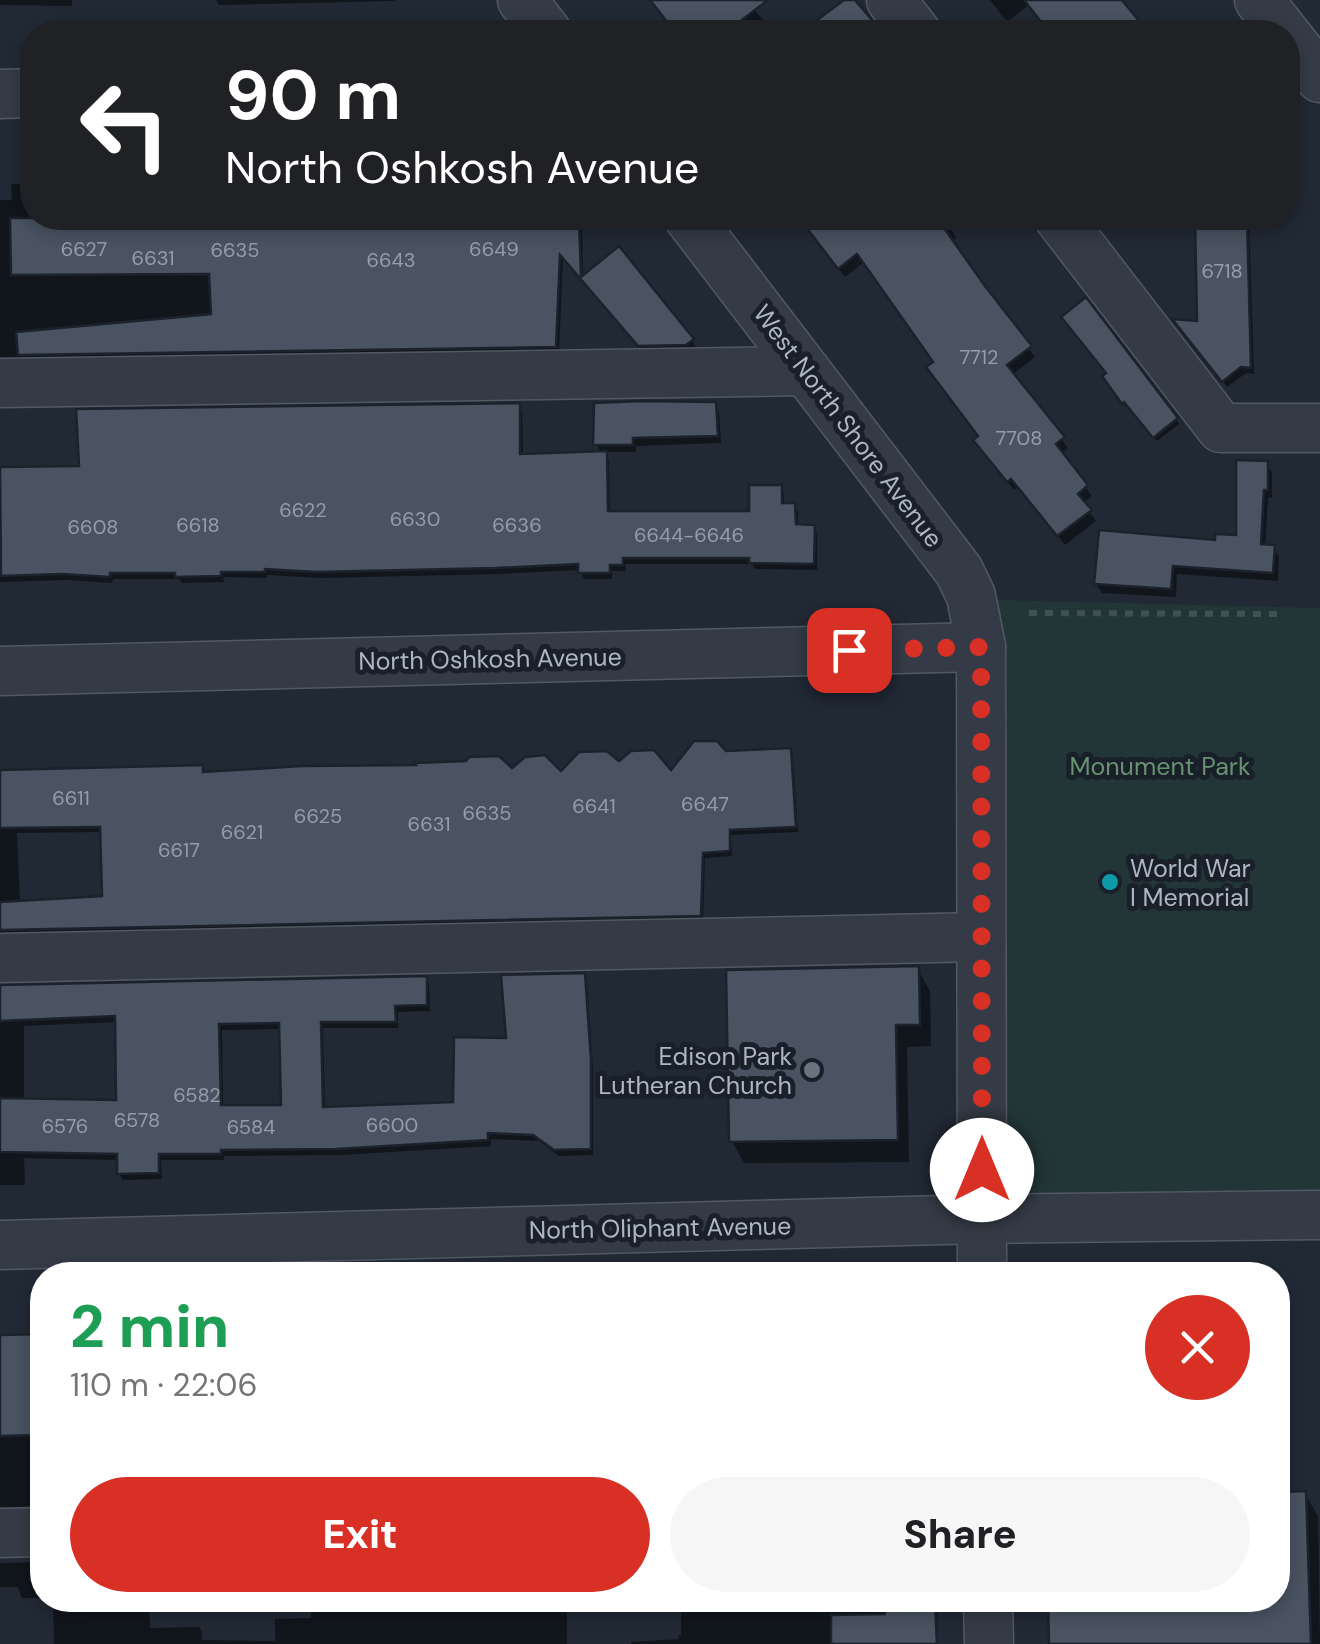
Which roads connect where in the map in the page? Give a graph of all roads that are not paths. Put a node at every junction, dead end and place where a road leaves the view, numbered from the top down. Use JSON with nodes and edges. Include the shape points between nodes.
{"nodes":[{"id":1,"x":522,"y":0,"type":"edge"},
{"id":2,"x":891,"y":0,"type":"edge"},
{"id":3,"x":1259,"y":0,"type":"edge"},
{"id":4,"x":538,"y":20,"type":"edge"},
{"id":5,"x":907,"y":20,"type":"edge"},
{"id":6,"x":1274,"y":20,"type":"edge"},
{"id":7,"x":1300,"y":53,"type":"edge"},
{"id":8,"x":1320,"y":78,"type":"edge"},
{"id":9,"x":698,"y":230,"type":"edge"},
{"id":10,"x":1067,"y":230,"type":"edge"},
{"id":11,"x":806,"y":371,"type":"junction"},
{"id":12,"x":0,"y":383,"type":"edge"},
{"id":13,"x":1320,"y":428,"type":"edge"},
{"id":14,"x":981,"y":647,"type":"junction"},
{"id":15,"x":0,"y":671,"type":"edge"},
{"id":16,"x":981,"y":937,"type":"junction"},
{"id":17,"x":0,"y":958,"type":"edge"},
{"id":18,"x":1320,"y":1215,"type":"edge"},
{"id":19,"x":982,"y":1220,"type":"junction"},
{"id":20,"x":0,"y":1245,"type":"edge"},
{"id":21,"x":982,"y":1262,"type":"edge"},
{"id":22,"x":30,"y":1532,"type":"edge"},
{"id":23,"x":0,"y":1533,"type":"edge"},
{"id":24,"x":988,"y":1612,"type":"edge"},
{"id":25,"x":989,"y":1644,"type":"edge"}],
"edges":[{"from":1,"to":4,"type":"street"},
{"from":2,"to":5,"type":"street"},
{"from":3,"to":6,"type":"street"},
{"from":7,"to":8,"type":"street"},
{"from":9,"to":11,"type":"street","name":"West North Shore Avenue"},
{"from":10,"to":13,"type":"street","via":[[1221,428]]},
{"from":11,"to":12,"type":"street"},
{"from":11,"to":14,"type":"street","name":"West North Shore Avenue","via":[[959,571]]},
{"from":14,"to":15,"type":"street","name":"North Oshkosh Avenue"},
{"from":14,"to":16,"type":"street","name":"West North Shore Avenue"},
{"from":16,"to":17,"type":"street"},
{"from":16,"to":19,"type":"street","name":"West North Shore Avenue"},
{"from":18,"to":19,"type":"street","name":"North Oliphant Avenue"},
{"from":19,"to":20,"type":"street","name":"North Oliphant Avenue"},
{"from":19,"to":21,"type":"street","name":"West North Shore Avenue"},
{"from":22,"to":23,"type":"street"},
{"from":24,"to":25,"type":"street"}]}
